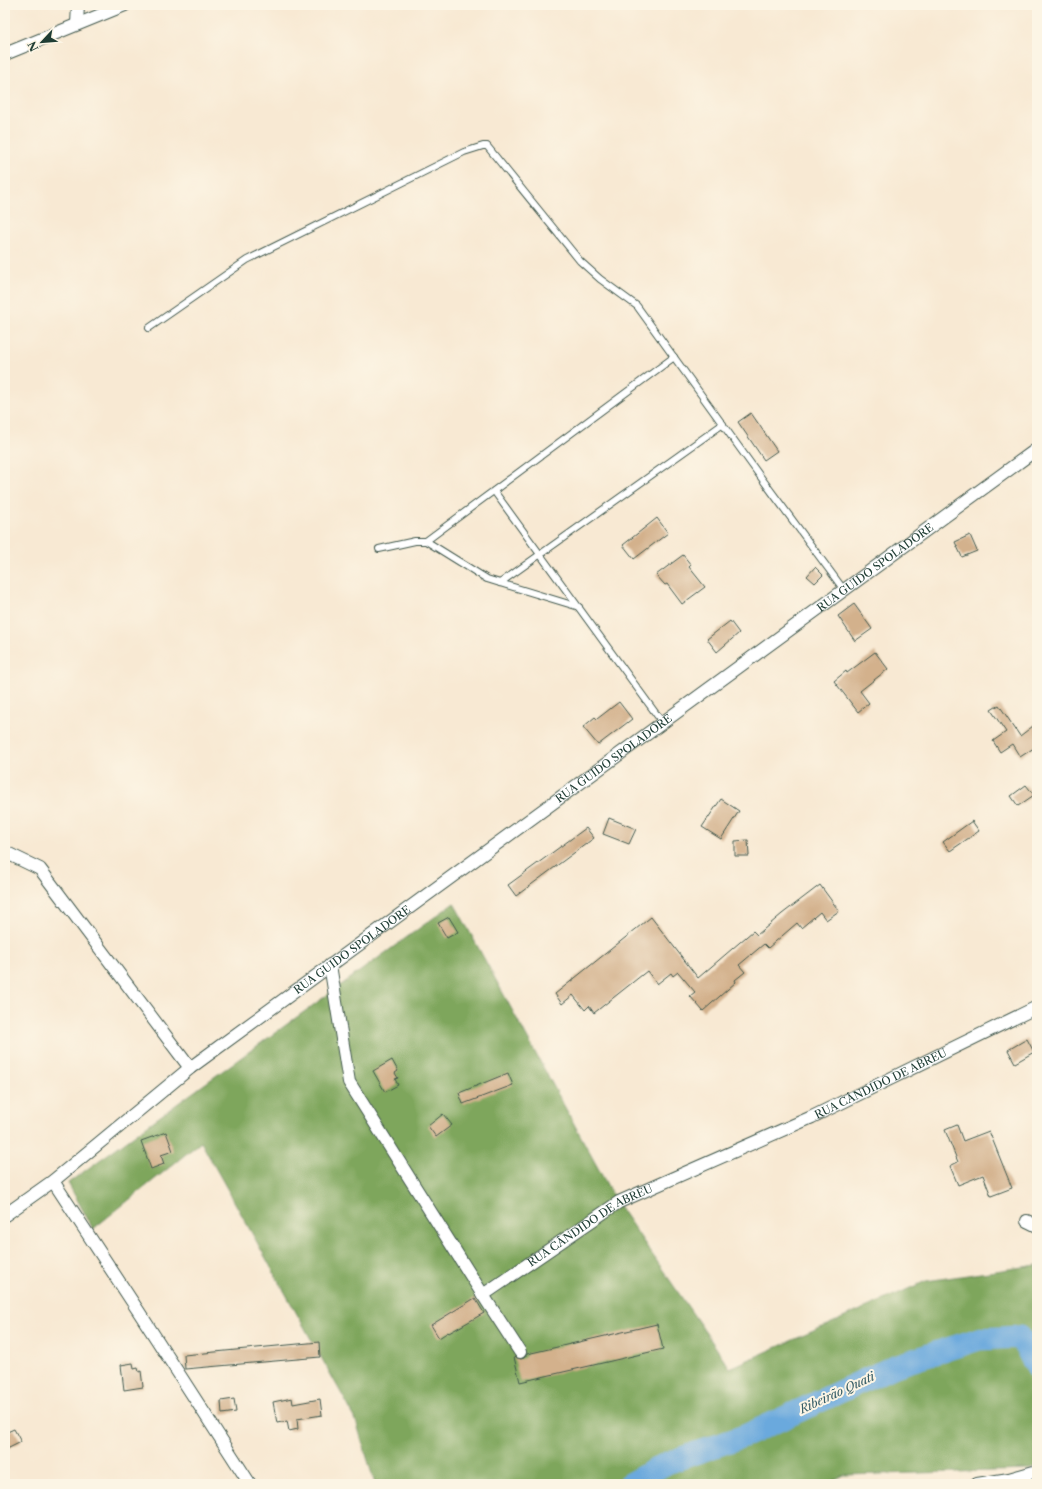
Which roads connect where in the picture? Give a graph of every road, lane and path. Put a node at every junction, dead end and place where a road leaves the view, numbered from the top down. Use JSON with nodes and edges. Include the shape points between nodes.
{"nodes":[{"id":1,"x":78,"y":5,"type":"edge"},
{"id":2,"x":125,"y":5,"type":"edge"},
{"id":3,"x":77,"y":24,"type":"junction"},
{"id":4,"x":5,"y":54,"type":"edge"},
{"id":5,"x":149,"y":328,"type":"dead end"},
{"id":6,"x":674,"y":357,"type":"junction"},
{"id":7,"x":723,"y":424,"type":"junction"},
{"id":8,"x":1037,"y":449,"type":"edge"},
{"id":9,"x":494,"y":490,"type":"junction"},
{"id":10,"x":426,"y":540,"type":"junction"},
{"id":11,"x":379,"y":549,"type":"dead end"},
{"id":12,"x":541,"y":554,"type":"junction"},
{"id":13,"x":500,"y":583,"type":"junction"},
{"id":14,"x":844,"y":590,"type":"junction"},
{"id":15,"x":579,"y":607,"type":"junction"},
{"id":16,"x":662,"y":722,"type":"junction"},
{"id":17,"x":5,"y":854,"type":"edge"},
{"id":18,"x":330,"y":965,"type":"junction"},
{"id":19,"x":1037,"y":1007,"type":"edge"},
{"id":20,"x":190,"y":1068,"type":"junction"},
{"id":21,"x":53,"y":1181,"type":"junction"},
{"id":22,"x":5,"y":1215,"type":"edge"},
{"id":23,"x":483,"y":1295,"type":"junction"},
{"id":24,"x":520,"y":1352,"type":"dead end"},
{"id":25,"x":1037,"y":1471,"type":"edge"},
{"id":26,"x":1005,"y":1481,"type":"edge"},
{"id":27,"x":250,"y":1484,"type":"edge"},
{"id":28,"x":977,"y":1484,"type":"edge"}],
"edges":[{"from":1,"to":3,"type":"street"},
{"from":2,"to":3,"type":"street"},
{"from":3,"to":4,"type":"street"},
{"from":5,"to":6,"type":"lane","via":[[246,260],[464,152],[487,146],[580,261],[637,306]]},
{"from":6,"to":7,"type":"lane"},
{"from":6,"to":9,"type":"lane"},
{"from":7,"to":12,"type":"lane"},
{"from":7,"to":14,"type":"lane"},
{"from":8,"to":14,"type":"street","name":"RUA GUIDO SPOLADORE"},
{"from":9,"to":10,"type":"lane"},
{"from":9,"to":12,"type":"lane"},
{"from":10,"to":11,"type":"lane"},
{"from":10,"to":13,"type":"lane","via":[[487,579]]},
{"from":12,"to":13,"type":"lane"},
{"from":12,"to":15,"type":"lane"},
{"from":13,"to":15,"type":"lane"},
{"from":14,"to":16,"type":"street","name":"RUA GUIDO SPOLADORE"},
{"from":15,"to":16,"type":"lane"},
{"from":16,"to":18,"type":"street","name":"RUA GUIDO SPOLADORE"},
{"from":17,"to":20,"type":"street","via":[[8,853],[40,870]]},
{"from":18,"to":20,"type":"street","name":"RUA GUIDO SPOLADORE"},
{"from":18,"to":23,"type":"street","via":[[349,1082]]},
{"from":19,"to":23,"type":"street","name":"RUA CÂNDIDO DE ABREU","via":[[812,1117],[619,1202]]},
{"from":20,"to":21,"type":"street","name":"RUA GUIDO SPOLADORE"},
{"from":21,"to":22,"type":"street","name":"RUA GUIDO SPOLADORE"},
{"from":21,"to":27,"type":"street"},
{"from":23,"to":24,"type":"street"},
{"from":25,"to":26,"type":"street"},
{"from":26,"to":28,"type":"street"}]}
